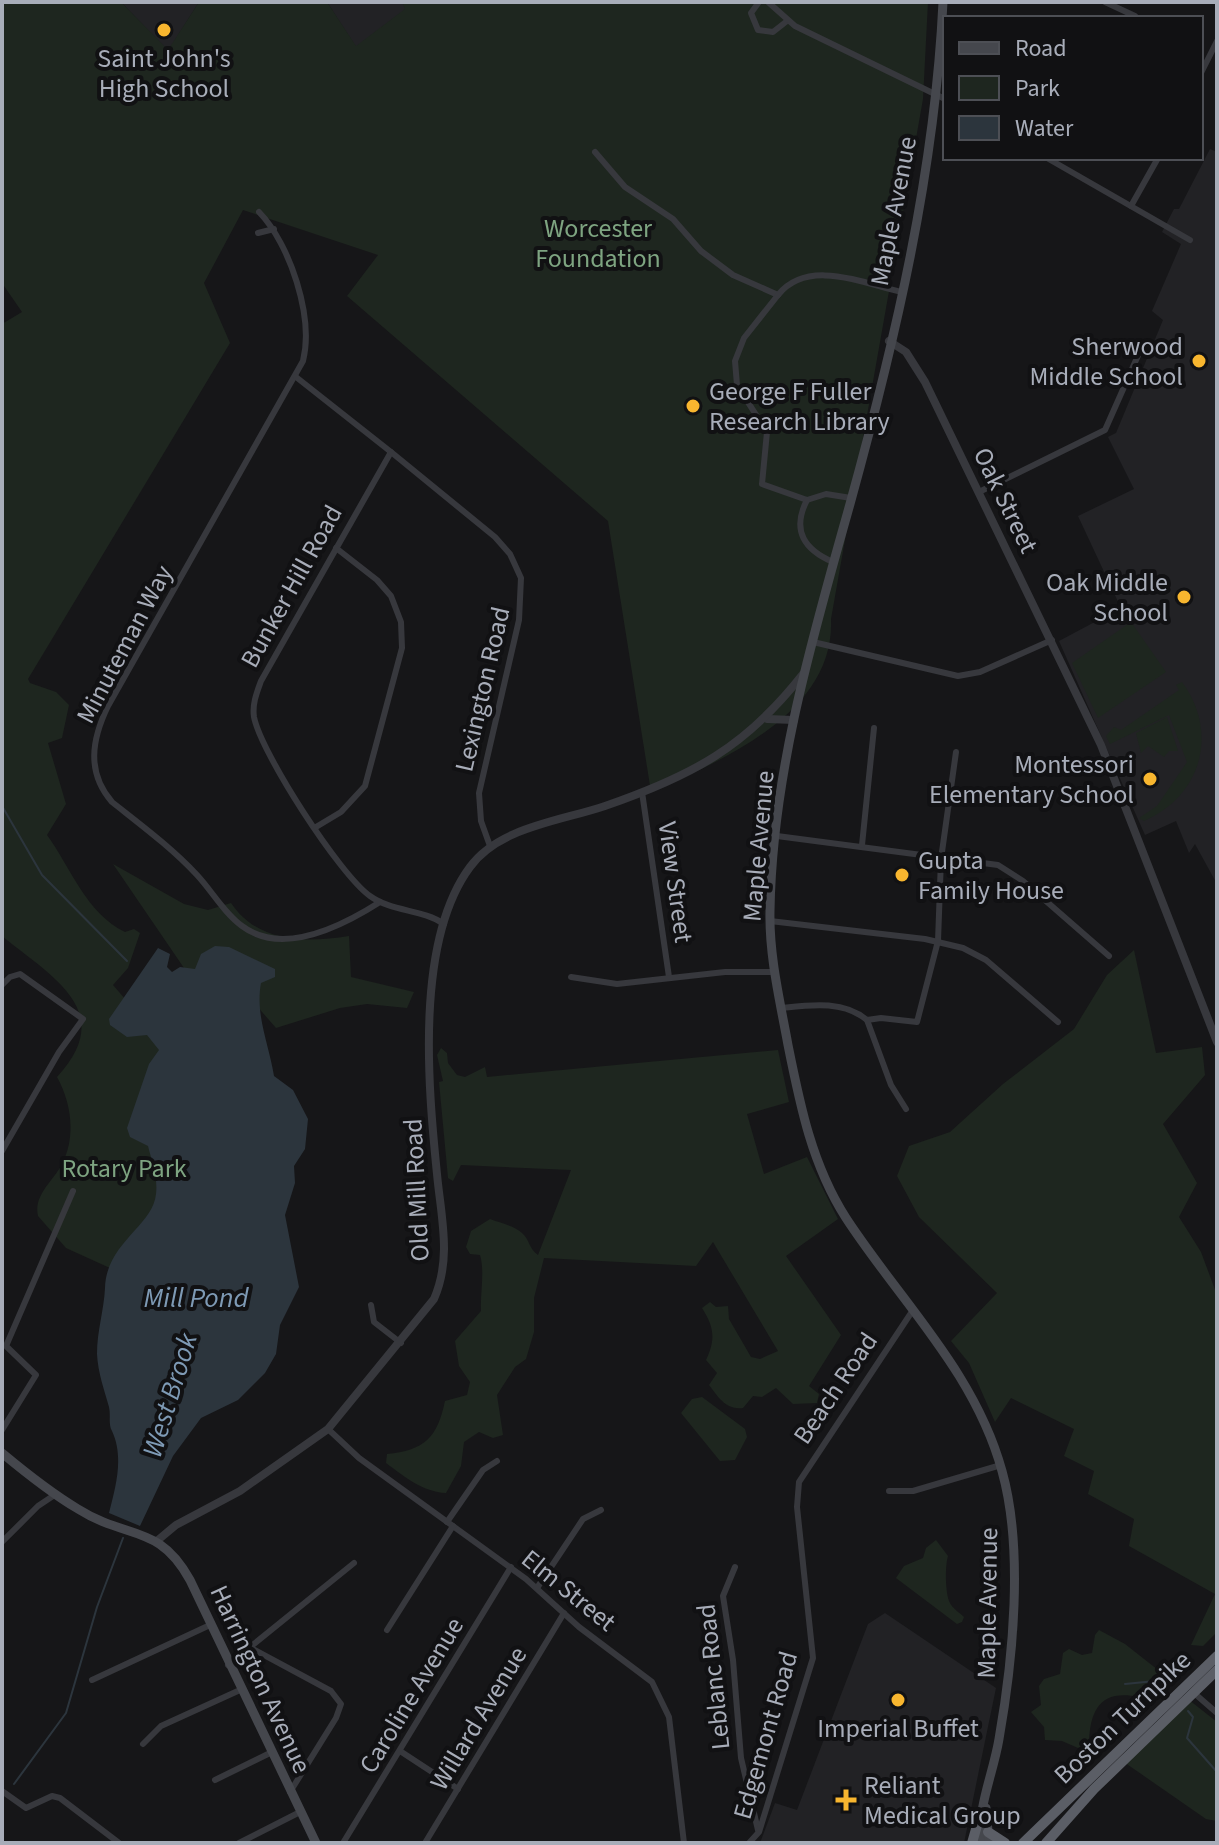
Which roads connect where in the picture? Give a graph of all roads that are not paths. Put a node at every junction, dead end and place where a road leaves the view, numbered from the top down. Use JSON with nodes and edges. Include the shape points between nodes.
{"nodes":[{"id":1,"x":759,"y":2,"type":"edge"},
{"id":2,"x":768,"y":2,"type":"edge"},
{"id":3,"x":943,"y":2,"type":"edge"},
{"id":4,"x":1105,"y":2,"type":"edge"},
{"id":5,"x":1135,"y":16,"type":"dead end"},
{"id":6,"x":787,"y":21,"type":"junction"},
{"id":7,"x":1217,"y":41,"type":"edge"},
{"id":8,"x":1203,"y":69,"type":"edge"},
{"id":9,"x":940,"y":96,"type":"edge"},
{"id":10,"x":595,"y":152,"type":"dead end"},
{"id":11,"x":1050,"y":160,"type":"edge"},
{"id":12,"x":1157,"y":160,"type":"edge"},
{"id":13,"x":1131,"y":206,"type":"junction"},
{"id":14,"x":259,"y":212,"type":"dead end"},
{"id":15,"x":274,"y":229,"type":"junction"},
{"id":16,"x":258,"y":233,"type":"dead end"},
{"id":17,"x":1190,"y":240,"type":"dead end"},
{"id":18,"x":901,"y":292,"type":"junction"},
{"id":19,"x":778,"y":295,"type":"junction"},
{"id":20,"x":889,"y":341,"type":"junction"},
{"id":21,"x":1144,"y":342,"type":"dead end"},
{"id":22,"x":296,"y":377,"type":"junction"},
{"id":23,"x":391,"y":452,"type":"junction"},
{"id":24,"x":981,"y":491,"type":"junction"},
{"id":25,"x":851,"y":498,"type":"junction"},
{"id":26,"x":807,"y":500,"type":"junction"},
{"id":27,"x":336,"y":548,"type":"junction"},
{"id":28,"x":833,"y":562,"type":"junction"},
{"id":29,"x":1052,"y":640,"type":"junction"},
{"id":30,"x":813,"y":642,"type":"junction"},
{"id":31,"x":805,"y":672,"type":"junction"},
{"id":32,"x":780,"y":703,"type":"junction"},
{"id":33,"x":797,"y":706,"type":"junction"},
{"id":34,"x":766,"y":719,"type":"junction"},
{"id":35,"x":794,"y":720,"type":"junction"},
{"id":36,"x":874,"y":728,"type":"dead end"},
{"id":37,"x":956,"y":752,"type":"dead end"},
{"id":38,"x":642,"y":792,"type":"junction"},
{"id":39,"x":316,"y":827,"type":"junction"},
{"id":40,"x":777,"y":836,"type":"junction"},
{"id":41,"x":862,"y":845,"type":"junction"},
{"id":42,"x":490,"y":846,"type":"junction"},
{"id":43,"x":941,"y":859,"type":"junction"},
{"id":44,"x":380,"y":902,"type":"junction"},
{"id":45,"x":770,"y":921,"type":"junction"},
{"id":46,"x":444,"y":924,"type":"junction"},
{"id":47,"x":938,"y":941,"type":"junction"},
{"id":48,"x":1109,"y":956,"type":"dead end"},
{"id":49,"x":775,"y":972,"type":"junction"},
{"id":50,"x":571,"y":977,"type":"dead end"},
{"id":51,"x":669,"y":977,"type":"junction"},
{"id":52,"x":2,"y":985,"type":"edge"},
{"id":53,"x":781,"y":1008,"type":"junction"},
{"id":54,"x":867,"y":1020,"type":"junction"},
{"id":55,"x":1058,"y":1022,"type":"dead end"},
{"id":56,"x":1217,"y":1042,"type":"edge"},
{"id":57,"x":906,"y":1109,"type":"dead end"},
{"id":58,"x":2,"y":1151,"type":"edge"},
{"id":59,"x":73,"y":1191,"type":"dead end"},
{"id":60,"x":371,"y":1305,"type":"dead end"},
{"id":61,"x":913,"y":1310,"type":"junction"},
{"id":62,"x":401,"y":1343,"type":"junction"},
{"id":63,"x":4,"y":1344,"type":"edge"},
{"id":64,"x":328,"y":1429,"type":"junction"},
{"id":65,"x":2,"y":1430,"type":"edge"},
{"id":66,"x":2,"y":1453,"type":"edge"},
{"id":67,"x":497,"y":1461,"type":"dead end"},
{"id":68,"x":1001,"y":1465,"type":"junction"},
{"id":69,"x":889,"y":1491,"type":"dead end"},
{"id":70,"x":798,"y":1492,"type":"joint"},
{"id":71,"x":56,"y":1494,"type":"junction"},
{"id":72,"x":601,"y":1510,"type":"dead end"},
{"id":73,"x":450,"y":1524,"type":"junction"},
{"id":74,"x":158,"y":1540,"type":"junction"},
{"id":75,"x":2,"y":1542,"type":"edge"},
{"id":76,"x":354,"y":1563,"type":"dead end"},
{"id":77,"x":511,"y":1567,"type":"junction"},
{"id":78,"x":735,"y":1567,"type":"dead end"},
{"id":79,"x":537,"y":1588,"type":"junction"},
{"id":80,"x":564,"y":1613,"type":"junction"},
{"id":81,"x":210,"y":1625,"type":"junction"},
{"id":82,"x":387,"y":1630,"type":"dead end"},
{"id":83,"x":249,"y":1647,"type":"junction"},
{"id":84,"x":1217,"y":1656,"type":"edge"},
{"id":85,"x":228,"y":1665,"type":"junction"},
{"id":86,"x":1217,"y":1670,"type":"edge"},
{"id":87,"x":92,"y":1680,"type":"dead end"},
{"id":88,"x":240,"y":1690,"type":"junction"},
{"id":89,"x":1194,"y":1693,"type":"junction"},
{"id":90,"x":1217,"y":1713,"type":"edge"},
{"id":91,"x":143,"y":1744,"type":"dead end"},
{"id":92,"x":400,"y":1751,"type":"junction"},
{"id":93,"x":270,"y":1753,"type":"junction"},
{"id":94,"x":215,"y":1780,"type":"dead end"},
{"id":95,"x":458,"y":1789,"type":"junction"},
{"id":96,"x":2,"y":1791,"type":"edge"},
{"id":97,"x":290,"y":1792,"type":"junction"},
{"id":98,"x":985,"y":1793,"type":"junction"},
{"id":99,"x":300,"y":1812,"type":"junction"},
{"id":100,"x":980,"y":1815,"type":"junction"},
{"id":101,"x":759,"y":1832,"type":"junction"},
{"id":102,"x":988,"y":1837,"type":"edge"},
{"id":103,"x":1026,"y":1840,"type":"edge"},
{"id":104,"x":119,"y":1843,"type":"edge"},
{"id":105,"x":239,"y":1843,"type":"edge"},
{"id":106,"x":316,"y":1843,"type":"edge"},
{"id":107,"x":343,"y":1843,"type":"edge"},
{"id":108,"x":425,"y":1843,"type":"edge"},
{"id":109,"x":684,"y":1843,"type":"edge"},
{"id":110,"x":749,"y":1843,"type":"edge"},
{"id":111,"x":972,"y":1843,"type":"edge"},
{"id":112,"x":981,"y":1843,"type":"edge"},
{"id":113,"x":1007,"y":1843,"type":"edge"},
{"id":114,"x":1046,"y":1843,"type":"edge"}],
"edges":[{"from":1,"to":6,"type":"street","via":[[751,13],[758,30],[773,32]]},
{"from":2,"to":6,"type":"street"},
{"from":3,"to":9,"type":"main road","name":"Maple Avenue"},
{"from":4,"to":5,"type":"street"},
{"from":6,"to":9,"type":"street"},
{"from":7,"to":8,"type":"street"},
{"from":9,"to":18,"type":"main road","name":"Maple Avenue"},
{"from":10,"to":19,"type":"street","via":[[625,187],[673,219],[701,251],[733,275]]},
{"from":11,"to":13,"type":"street"},
{"from":12,"to":13,"type":"street"},
{"from":13,"to":17,"type":"street"},
{"from":14,"to":15,"type":"street","name":"Minuteman Way"},
{"from":15,"to":16,"type":"street"},
{"from":15,"to":22,"type":"street","name":"Minuteman Way","via":[[285,247],[304,319],[305,352]]},
{"from":18,"to":19,"type":"street","via":[[817,274],[796,278]]},
{"from":18,"to":20,"type":"main road","name":"Maple Avenue"},
{"from":19,"to":26,"type":"street","via":[[743,339],[735,377],[767,432],[762,484]]},
{"from":20,"to":24,"type":"street","name":"Oak Street","via":[[906,352],[921,375]]},
{"from":20,"to":25,"type":"main road","name":"Maple Avenue"},
{"from":21,"to":24,"type":"street","via":[[1105,430]]},
{"from":22,"to":23,"type":"street"},
{"from":22,"to":44,"type":"street","name":"Minuteman Way","via":[[108,706],[95,736],[93,758],[112,802],[191,869],[247,929],[274,937],[315,933]]},
{"from":23,"to":27,"type":"street","name":"Bunker Hill Road"},
{"from":23,"to":42,"type":"street","name":"Lexington Road","via":[[495,537],[521,578],[519,620],[479,793]]},
{"from":24,"to":29,"type":"street","name":"Oak Street"},
{"from":25,"to":26,"type":"street","via":[[826,494]]},
{"from":25,"to":28,"type":"main road","name":"Maple Avenue"},
{"from":26,"to":28,"type":"street","via":[[800,527],[803,542]]},
{"from":27,"to":39,"type":"street","name":"Bunker Hill Road","via":[[272,660],[254,705],[268,753]]},
{"from":27,"to":39,"type":"street","via":[[391,596],[401,622],[402,648],[365,786],[341,812]]},
{"from":28,"to":30,"type":"main road","name":"Maple Avenue"},
{"from":29,"to":30,"type":"street","via":[[980,672],[958,676]]},
{"from":29,"to":56,"type":"street","name":"Oak Street","via":[[1106,758]]},
{"from":30,"to":31,"type":"main road","name":"Maple Avenue"},
{"from":31,"to":32,"type":"street"},
{"from":31,"to":33,"type":"main road","name":"Maple Avenue"},
{"from":32,"to":33,"type":"street"},
{"from":32,"to":34,"type":"street"},
{"from":33,"to":35,"type":"main road","name":"Maple Avenue"},
{"from":34,"to":35,"type":"street"},
{"from":34,"to":38,"type":"street","via":[[726,752]]},
{"from":35,"to":40,"type":"main road","name":"Maple Avenue"},
{"from":36,"to":41,"type":"street"},
{"from":37,"to":43,"type":"street"},
{"from":38,"to":42,"type":"street"},
{"from":38,"to":51,"type":"street","name":"View Street"},
{"from":39,"to":44,"type":"street","name":"Bunker Hill Road","via":[[348,875]]},
{"from":40,"to":41,"type":"street"},
{"from":40,"to":45,"type":"main road","name":"Maple Avenue"},
{"from":41,"to":43,"type":"street"},
{"from":42,"to":46,"type":"street","name":"Old Mill Road","via":[[462,879]]},
{"from":43,"to":47,"type":"street"},
{"from":43,"to":48,"type":"street","via":[[1005,868]]},
{"from":44,"to":46,"type":"street","name":"Bunker Hill Road"},
{"from":45,"to":47,"type":"street"},
{"from":45,"to":49,"type":"main road","name":"Maple Avenue"},
{"from":46,"to":62,"type":"street","name":"Old Mill Road","via":[[429,991],[444,1263],[434,1299]]},
{"from":47,"to":54,"type":"street","via":[[917,1022]]},
{"from":47,"to":55,"type":"street","via":[[979,955]]},
{"from":49,"to":51,"type":"street"},
{"from":49,"to":53,"type":"main road","name":"Maple Avenue"},
{"from":50,"to":51,"type":"street","via":[[617,984]]},
{"from":52,"to":58,"type":"street","via":[[20,974],[83,1019]]},
{"from":53,"to":54,"type":"street","via":[[834,1006]]},
{"from":53,"to":61,"type":"main road","name":"Maple Avenue","via":[[797,1092],[821,1171],[850,1225]]},
{"from":54,"to":57,"type":"street","via":[[891,1085]]},
{"from":59,"to":63,"type":"street"},
{"from":60,"to":62,"type":"street","via":[[374,1322]]},
{"from":61,"to":68,"type":"main road","name":"Maple Avenue","via":[[967,1387]]},
{"from":61,"to":70,"type":"street","name":"Beach Road","via":[[805,1468]]},
{"from":62,"to":64,"type":"street","name":"Old Mill Road"},
{"from":63,"to":65,"type":"street","via":[[36,1375]]},
{"from":64,"to":73,"type":"street","name":"Elm Street"},
{"from":64,"to":74,"type":"street","name":"Old Mill Road"},
{"from":66,"to":71,"type":"main road"},
{"from":67,"to":73,"type":"street","via":[[483,1470]]},
{"from":68,"to":69,"type":"street","via":[[913,1491]]},
{"from":68,"to":98,"type":"main road","name":"Maple Avenue","via":[[1012,1522],[1013,1584],[1007,1688]]},
{"from":70,"to":101,"type":"street","name":"Edgemont Road","via":[[813,1658]]},
{"from":71,"to":74,"type":"main road","via":[[102,1522]]},
{"from":71,"to":75,"type":"street"},
{"from":72,"to":79,"type":"street","via":[[583,1519]]},
{"from":73,"to":77,"type":"street","name":"Elm Street"},
{"from":73,"to":82,"type":"street"},
{"from":74,"to":81,"type":"main road","name":"Harrington Avenue","via":[[177,1558]]},
{"from":76,"to":83,"type":"street"},
{"from":77,"to":79,"type":"street","name":"Elm Street"},
{"from":77,"to":92,"type":"street","name":"Caroline Avenue"},
{"from":78,"to":101,"type":"street","name":"Leblanc Road","via":[[723,1596],[741,1758]]},
{"from":79,"to":80,"type":"street","name":"Elm Street"},
{"from":80,"to":95,"type":"street","name":"Willard Avenue"},
{"from":80,"to":109,"type":"street","name":"Elm Street","via":[[644,1675],[661,1697],[669,1717]]},
{"from":81,"to":85,"type":"main road","name":"Harrington Avenue"},
{"from":81,"to":87,"type":"street"},
{"from":83,"to":85,"type":"street"},
{"from":83,"to":97,"type":"street","via":[[331,1691],[340,1707]]},
{"from":84,"to":103,"type":"highway","name":"Boston Turnpike"},
{"from":85,"to":88,"type":"main road","name":"Harrington Avenue"},
{"from":86,"to":89,"type":"highway","name":"Boston Turnpike"},
{"from":88,"to":91,"type":"street","via":[[161,1726]]},
{"from":88,"to":93,"type":"main road","name":"Harrington Avenue"},
{"from":89,"to":90,"type":"street"},
{"from":89,"to":114,"type":"highway","name":"Boston Turnpike"},
{"from":92,"to":95,"type":"street"},
{"from":92,"to":107,"type":"street","name":"Caroline Avenue"},
{"from":93,"to":94,"type":"street"},
{"from":93,"to":97,"type":"main road","name":"Harrington Avenue"},
{"from":95,"to":108,"type":"street","name":"Willard Avenue"},
{"from":96,"to":104,"type":"street","via":[[26,1808],[52,1796],[60,1798]]},
{"from":97,"to":99,"type":"main road","name":"Harrington Avenue"},
{"from":98,"to":100,"type":"main road","name":"Maple Avenue"},
{"from":98,"to":102,"type":"main road","name":"Maple Avenue"},
{"from":99,"to":105,"type":"street"},
{"from":99,"to":106,"type":"main road","name":"Harrington Avenue"},
{"from":100,"to":111,"type":"highway"},
{"from":100,"to":112,"type":"main road","name":"Maple Avenue"},
{"from":101,"to":110,"type":"street","name":"Edgemont Road"},
{"from":102,"to":113,"type":"highway"},
{"from":103,"to":113,"type":"highway"}]}
